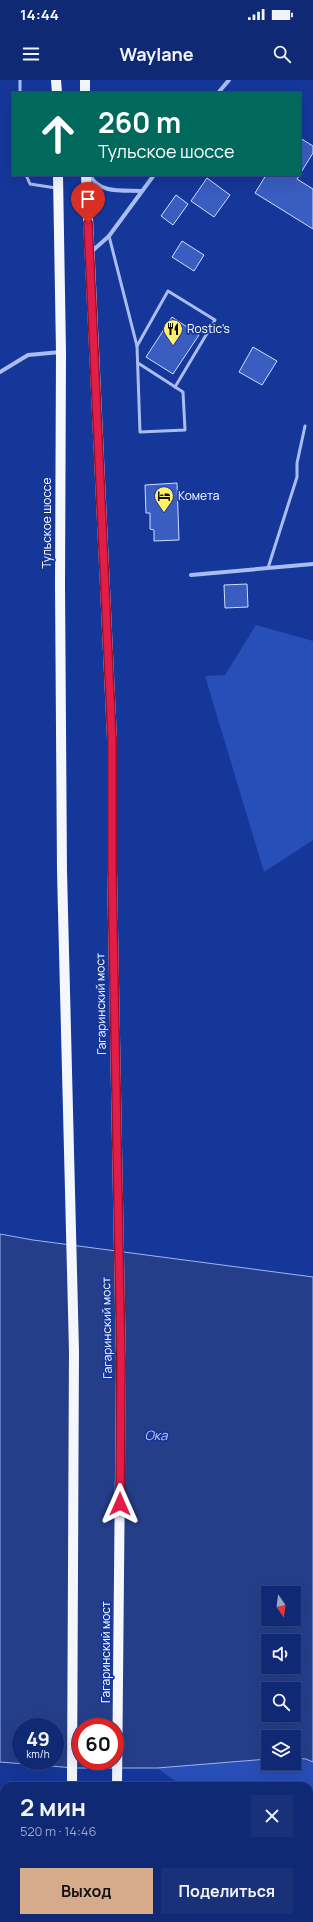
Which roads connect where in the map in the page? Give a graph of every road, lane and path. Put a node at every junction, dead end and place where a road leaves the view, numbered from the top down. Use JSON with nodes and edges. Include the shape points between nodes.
{"nodes":[{"id":1,"x":20,"y":80,"type":"edge"},
{"id":2,"x":56,"y":80,"type":"edge"},
{"id":3,"x":85,"y":80,"type":"edge"},
{"id":4,"x":229,"y":80,"type":"edge"},
{"id":5,"x":20,"y":92,"type":"edge"},
{"id":6,"x":57,"y":92,"type":"edge"},
{"id":7,"x":85,"y":92,"type":"edge"},
{"id":8,"x":219,"y":92,"type":"edge"},
{"id":9,"x":26,"y":176,"type":"edge"},
{"id":10,"x":58,"y":176,"type":"edge"},
{"id":11,"x":86,"y":176,"type":"edge"},
{"id":12,"x":90,"y":176,"type":"edge"},
{"id":13,"x":153,"y":176,"type":"edge"},
{"id":14,"x":57,"y":189,"type":"junction"},
{"id":15,"x":141,"y":191,"type":"junction"},
{"id":16,"x":109,"y":236,"type":"junction"},
{"id":17,"x":89,"y":255,"type":"junction"},
{"id":18,"x":137,"y":346,"type":"junction"},
{"id":19,"x":61,"y":352,"type":"junction"},
{"id":20,"x":138,"y":362,"type":"junction"},
{"id":21,"x":0,"y":372,"type":"edge"},
{"id":22,"x":174,"y":386,"type":"junction"},
{"id":23,"x":305,"y":426,"type":"dead end"},
{"id":24,"x":313,"y":564,"type":"edge"},
{"id":25,"x":268,"y":568,"type":"junction"},
{"id":26,"x":191,"y":575,"type":"dead end"},
{"id":27,"x":72,"y":1782,"type":"edge"},
{"id":28,"x":118,"y":1782,"type":"edge"}],
"edges":[{"from":1,"to":5,"type":"lane"},
{"from":2,"to":6,"type":"main road"},
{"from":3,"to":7,"type":"main road"},
{"from":4,"to":8,"type":"street"},
{"from":9,"to":14,"type":"lane","via":[[30,184]]},
{"from":10,"to":14,"type":"main road","name":"Тульское шоссе"},
{"from":11,"to":17,"type":"main road"},
{"from":12,"to":15,"type":"street","via":[[93,182],[104,189]]},
{"from":13,"to":15,"type":"street"},
{"from":14,"to":19,"type":"main road","name":"Тульское шоссе"},
{"from":15,"to":16,"type":"street"},
{"from":16,"to":17,"type":"street"},
{"from":16,"to":18,"type":"lane"},
{"from":17,"to":28,"type":"main road","name":"Гагаринский мост","via":[[112,739],[121,1362]]},
{"from":18,"to":20,"type":"lane"},
{"from":18,"to":22,"type":"lane","via":[[168,291],[215,320]]},
{"from":19,"to":21,"type":"street","via":[[28,355]]},
{"from":19,"to":27,"type":"main road","name":"Тульское шоссе","via":[[62,871],[74,1351]]},
{"from":20,"to":22,"type":"lane"},
{"from":20,"to":22,"type":"lane","via":[[140,432],[185,430],[183,392]]},
{"from":23,"to":25,"type":"lane","via":[[297,463],[297,477]]},
{"from":24,"to":25,"type":"street"},
{"from":25,"to":26,"type":"street"}]}
